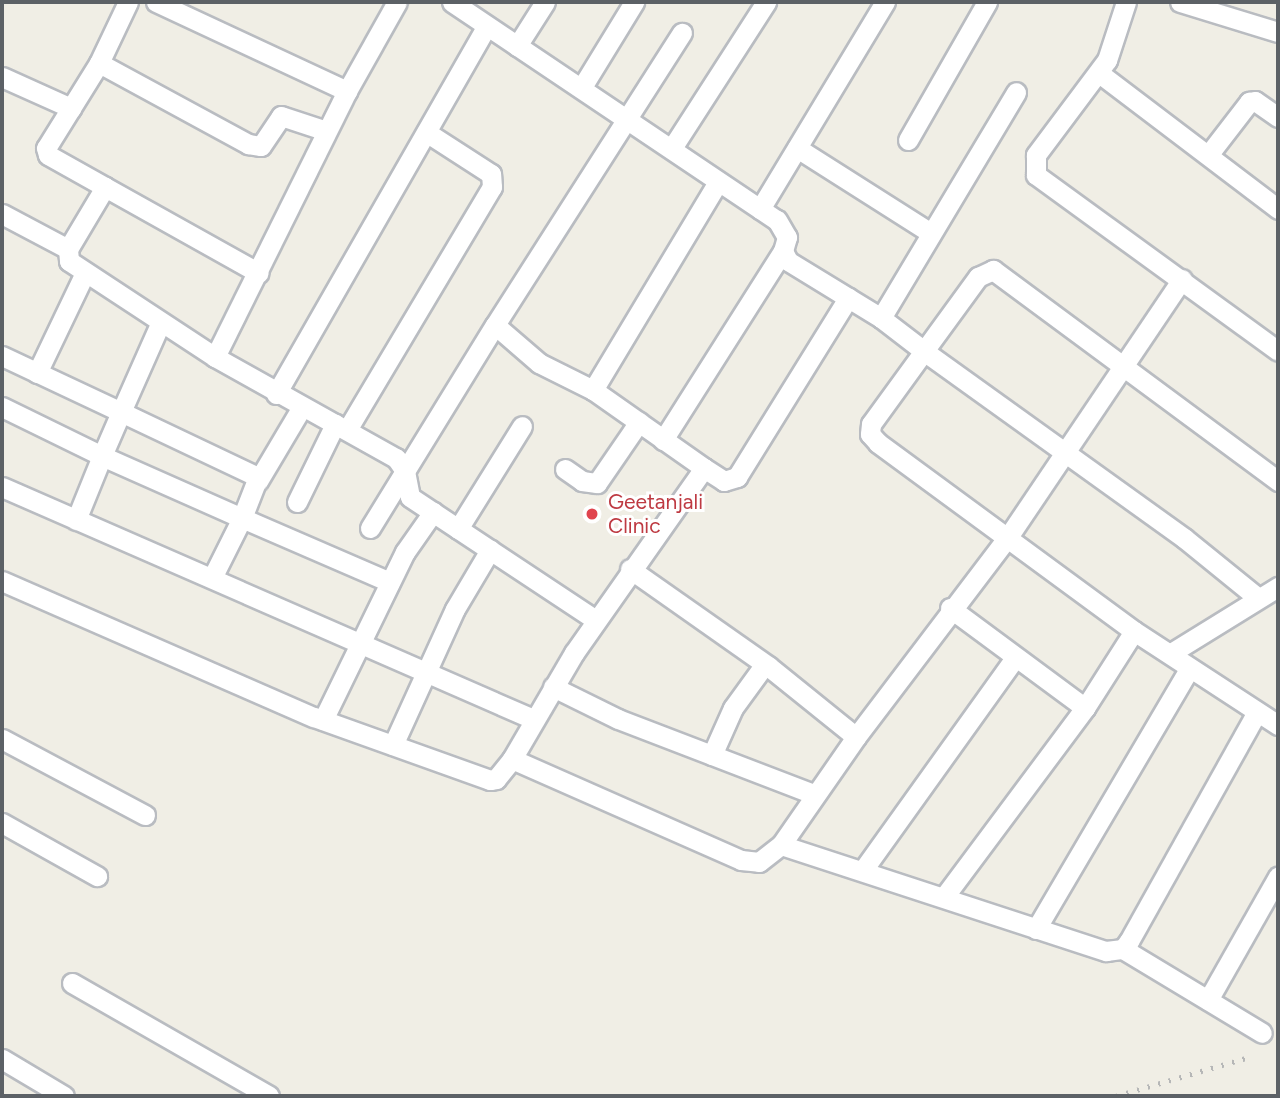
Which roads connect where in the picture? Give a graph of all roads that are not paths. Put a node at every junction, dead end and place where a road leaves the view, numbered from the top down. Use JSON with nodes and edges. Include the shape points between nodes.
{"nodes":[{"id":1,"x":128,"y":2,"type":"edge"},
{"id":2,"x":156,"y":2,"type":"edge"},
{"id":3,"x":397,"y":2,"type":"edge"},
{"id":4,"x":452,"y":2,"type":"edge"},
{"id":5,"x":545,"y":2,"type":"edge"},
{"id":6,"x":635,"y":2,"type":"edge"},
{"id":7,"x":766,"y":2,"type":"edge"},
{"id":8,"x":885,"y":2,"type":"edge"},
{"id":9,"x":987,"y":2,"type":"edge"},
{"id":10,"x":1126,"y":2,"type":"edge"},
{"id":11,"x":1180,"y":2,"type":"edge"},
{"id":12,"x":487,"y":26,"type":"junction"},
{"id":13,"x":1278,"y":32,"type":"edge"},
{"id":14,"x":682,"y":33,"type":"dead end"},
{"id":15,"x":517,"y":46,"type":"junction"},
{"id":16,"x":99,"y":63,"type":"junction"},
{"id":17,"x":1099,"y":73,"type":"junction"},
{"id":18,"x":2,"y":77,"type":"edge"},
{"id":19,"x":582,"y":87,"type":"junction"},
{"id":20,"x":347,"y":91,"type":"junction"},
{"id":21,"x":1016,"y":92,"type":"dead end"},
{"id":22,"x":71,"y":107,"type":"junction"},
{"id":23,"x":1278,"y":117,"type":"edge"},
{"id":24,"x":627,"y":118,"type":"junction"},
{"id":25,"x":327,"y":131,"type":"junction"},
{"id":26,"x":426,"y":132,"type":"junction"},
{"id":27,"x":908,"y":140,"type":"dead end"},
{"id":28,"x":672,"y":148,"type":"junction"},
{"id":29,"x":797,"y":148,"type":"junction"},
{"id":30,"x":1209,"y":154,"type":"junction"},
{"id":31,"x":718,"y":182,"type":"junction"},
{"id":32,"x":105,"y":187,"type":"junction"},
{"id":33,"x":760,"y":209,"type":"junction"},
{"id":34,"x":1278,"y":209,"type":"edge"},
{"id":35,"x":2,"y":214,"type":"edge"},
{"id":36,"x":931,"y":233,"type":"junction"},
{"id":37,"x":68,"y":250,"type":"junction"},
{"id":38,"x":783,"y":251,"type":"junction"},
{"id":39,"x":85,"y":273,"type":"junction"},
{"id":40,"x":259,"y":273,"type":"junction"},
{"id":41,"x":1182,"y":279,"type":"junction"},
{"id":42,"x":848,"y":298,"type":"junction"},
{"id":43,"x":881,"y":318,"type":"junction"},
{"id":44,"x":160,"y":324,"type":"junction"},
{"id":45,"x":495,"y":325,"type":"junction"},
{"id":46,"x":924,"y":351,"type":"junction"},
{"id":47,"x":1278,"y":351,"type":"edge"},
{"id":48,"x":2,"y":356,"type":"edge"},
{"id":49,"x":215,"y":358,"type":"junction"},
{"id":50,"x":1122,"y":366,"type":"junction"},
{"id":51,"x":37,"y":373,"type":"junction"},
{"id":52,"x":593,"y":390,"type":"junction"},
{"id":53,"x":276,"y":394,"type":"junction"},
{"id":54,"x":2,"y":407,"type":"edge"},
{"id":55,"x":302,"y":407,"type":"junction"},
{"id":56,"x":121,"y":412,"type":"junction"},
{"id":57,"x":639,"y":422,"type":"junction"},
{"id":58,"x":522,"y":426,"type":"dead end"},
{"id":59,"x":341,"y":427,"type":"junction"},
{"id":60,"x":663,"y":440,"type":"junction"},
{"id":61,"x":1063,"y":451,"type":"junction"},
{"id":62,"x":102,"y":456,"type":"junction"},
{"id":63,"x":704,"y":468,"type":"junction"},
{"id":64,"x":565,"y":469,"type":"dead end"},
{"id":65,"x":405,"y":471,"type":"junction"},
{"id":66,"x":258,"y":481,"type":"junction"},
{"id":67,"x":1278,"y":481,"type":"edge"},
{"id":68,"x":2,"y":487,"type":"edge"},
{"id":69,"x":296,"y":502,"type":"dead end"},
{"id":70,"x":433,"y":512,"type":"junction"},
{"id":71,"x":242,"y":518,"type":"junction"},
{"id":72,"x":76,"y":520,"type":"junction"},
{"id":73,"x":370,"y":528,"type":"dead end"},
{"id":74,"x":458,"y":528,"type":"junction"},
{"id":75,"x":1008,"y":537,"type":"junction"},
{"id":76,"x":490,"y":550,"type":"junction"},
{"id":77,"x":630,"y":569,"type":"junction"},
{"id":78,"x":212,"y":578,"type":"junction"},
{"id":79,"x":2,"y":581,"type":"edge"},
{"id":80,"x":390,"y":582,"type":"junction"},
{"id":81,"x":1278,"y":587,"type":"edge"},
{"id":82,"x":1258,"y":597,"type":"junction"},
{"id":83,"x":950,"y":608,"type":"junction"},
{"id":84,"x":596,"y":620,"type":"junction"},
{"id":85,"x":1133,"y":631,"type":"junction"},
{"id":86,"x":359,"y":643,"type":"junction"},
{"id":87,"x":1171,"y":653,"type":"junction"},
{"id":88,"x":1014,"y":659,"type":"junction"},
{"id":89,"x":765,"y":664,"type":"junction"},
{"id":90,"x":1190,"y":668,"type":"junction"},
{"id":91,"x":425,"y":672,"type":"junction"},
{"id":92,"x":553,"y":687,"type":"junction"},
{"id":93,"x":1085,"y":708,"type":"junction"},
{"id":94,"x":1257,"y":712,"type":"junction"},
{"id":95,"x":533,"y":719,"type":"junction"},
{"id":96,"x":323,"y":720,"type":"junction"},
{"id":97,"x":1278,"y":725,"type":"edge"},
{"id":98,"x":856,"y":737,"type":"junction"},
{"id":99,"x":2,"y":739,"type":"edge"},
{"id":100,"x":393,"y":744,"type":"junction"},
{"id":101,"x":712,"y":755,"type":"junction"},
{"id":102,"x":512,"y":759,"type":"junction"},
{"id":103,"x":813,"y":794,"type":"junction"},
{"id":104,"x":145,"y":815,"type":"dead end"},
{"id":105,"x":2,"y":823,"type":"edge"},
{"id":106,"x":781,"y":845,"type":"junction"},
{"id":107,"x":863,"y":870,"type":"junction"},
{"id":108,"x":97,"y":876,"type":"dead end"},
{"id":109,"x":1278,"y":877,"type":"edge"},
{"id":110,"x":944,"y":897,"type":"junction"},
{"id":111,"x":1036,"y":929,"type":"junction"},
{"id":112,"x":1123,"y":949,"type":"junction"},
{"id":113,"x":72,"y":983,"type":"dead end"},
{"id":114,"x":1208,"y":1000,"type":"junction"},
{"id":115,"x":1262,"y":1034,"type":"dead end"},
{"id":116,"x":2,"y":1059,"type":"edge"},
{"id":117,"x":64,"y":1096,"type":"edge"},
{"id":118,"x":269,"y":1096,"type":"edge"}],
"edges":[{"from":1,"to":16,"type":"street"},
{"from":2,"to":20,"type":"street"},
{"from":3,"to":20,"type":"street"},
{"from":4,"to":12,"type":"street"},
{"from":5,"to":15,"type":"street"},
{"from":6,"to":19,"type":"street"},
{"from":7,"to":28,"type":"street"},
{"from":8,"to":29,"type":"street"},
{"from":9,"to":27,"type":"street"},
{"from":10,"to":17,"type":"street"},
{"from":11,"to":13,"type":"street"},
{"from":12,"to":15,"type":"street"},
{"from":12,"to":26,"type":"street"},
{"from":14,"to":24,"type":"street"},
{"from":15,"to":19,"type":"street"},
{"from":16,"to":22,"type":"street"},
{"from":16,"to":25,"type":"street","via":[[248,144],[261,146],[281,116]]},
{"from":17,"to":30,"type":"street"},
{"from":17,"to":41,"type":"street","via":[[1036,155],[1034,171]]},
{"from":18,"to":22,"type":"street"},
{"from":19,"to":24,"type":"street"},
{"from":20,"to":25,"type":"street"},
{"from":21,"to":36,"type":"street"},
{"from":22,"to":32,"type":"street","via":[[46,151]]},
{"from":23,"to":30,"type":"street","via":[[1255,101],[1249,102]]},
{"from":24,"to":28,"type":"street"},
{"from":24,"to":45,"type":"street"},
{"from":25,"to":40,"type":"street"},
{"from":26,"to":53,"type":"street"},
{"from":26,"to":59,"type":"street","via":[[491,174],[492,187]]},
{"from":28,"to":31,"type":"street"},
{"from":29,"to":33,"type":"street"},
{"from":29,"to":36,"type":"street"},
{"from":30,"to":34,"type":"street"},
{"from":31,"to":33,"type":"street"},
{"from":31,"to":52,"type":"street"},
{"from":32,"to":37,"type":"street"},
{"from":32,"to":40,"type":"street"},
{"from":33,"to":38,"type":"street","via":[[782,226],[787,241]]},
{"from":35,"to":37,"type":"street"},
{"from":36,"to":43,"type":"street"},
{"from":37,"to":39,"type":"street","via":[[69,261]]},
{"from":38,"to":42,"type":"street","via":[[788,261]]},
{"from":38,"to":60,"type":"street"},
{"from":39,"to":44,"type":"street"},
{"from":39,"to":51,"type":"street"},
{"from":40,"to":49,"type":"street"},
{"from":41,"to":47,"type":"street"},
{"from":41,"to":50,"type":"street"},
{"from":42,"to":43,"type":"street"},
{"from":42,"to":63,"type":"street","via":[[737,477],[724,481]]},
{"from":43,"to":46,"type":"street"},
{"from":44,"to":49,"type":"street"},
{"from":44,"to":56,"type":"street"},
{"from":45,"to":52,"type":"street","via":[[539,363]]},
{"from":45,"to":65,"type":"street"},
{"from":46,"to":50,"type":"street","via":[[989,269],[1006,277]]},
{"from":46,"to":61,"type":"street"},
{"from":46,"to":75,"type":"street","via":[[871,424],[870,433],[956,505]]},
{"from":48,"to":51,"type":"street"},
{"from":49,"to":53,"type":"street"},
{"from":50,"to":61,"type":"street"},
{"from":50,"to":67,"type":"street"},
{"from":51,"to":56,"type":"street"},
{"from":52,"to":57,"type":"street"},
{"from":53,"to":55,"type":"street"},
{"from":54,"to":62,"type":"street"},
{"from":55,"to":59,"type":"street"},
{"from":55,"to":66,"type":"street"},
{"from":56,"to":62,"type":"street"},
{"from":56,"to":66,"type":"street","via":[[257,475]]},
{"from":57,"to":60,"type":"street"},
{"from":57,"to":64,"type":"street","via":[[597,483],[583,481]]},
{"from":58,"to":74,"type":"street"},
{"from":59,"to":65,"type":"street","via":[[396,458]]},
{"from":59,"to":69,"type":"street"},
{"from":60,"to":63,"type":"street"},
{"from":61,"to":75,"type":"street"},
{"from":61,"to":82,"type":"street"},
{"from":62,"to":71,"type":"street"},
{"from":62,"to":72,"type":"street"},
{"from":63,"to":77,"type":"street"},
{"from":65,"to":70,"type":"street","via":[[410,497]]},
{"from":65,"to":73,"type":"street"},
{"from":66,"to":71,"type":"street"},
{"from":68,"to":72,"type":"street"},
{"from":70,"to":74,"type":"street"},
{"from":70,"to":80,"type":"street"},
{"from":71,"to":78,"type":"street"},
{"from":71,"to":80,"type":"street"},
{"from":72,"to":78,"type":"street"},
{"from":74,"to":76,"type":"street"},
{"from":75,"to":83,"type":"street"},
{"from":75,"to":85,"type":"street"},
{"from":76,"to":84,"type":"street"},
{"from":76,"to":91,"type":"street"},
{"from":77,"to":84,"type":"street"},
{"from":77,"to":89,"type":"street"},
{"from":78,"to":86,"type":"street"},
{"from":79,"to":96,"type":"street"},
{"from":80,"to":86,"type":"street"},
{"from":81,"to":82,"type":"street"},
{"from":82,"to":87,"type":"street"},
{"from":83,"to":88,"type":"street"},
{"from":83,"to":98,"type":"street"},
{"from":84,"to":92,"type":"street"},
{"from":85,"to":87,"type":"street"},
{"from":85,"to":93,"type":"street"},
{"from":86,"to":91,"type":"street"},
{"from":86,"to":96,"type":"street"},
{"from":87,"to":90,"type":"street"},
{"from":88,"to":93,"type":"street"},
{"from":88,"to":107,"type":"street"},
{"from":89,"to":98,"type":"street"},
{"from":89,"to":101,"type":"street","via":[[733,708]]},
{"from":90,"to":94,"type":"street"},
{"from":90,"to":111,"type":"street"},
{"from":91,"to":95,"type":"street"},
{"from":91,"to":100,"type":"street"},
{"from":92,"to":95,"type":"street"},
{"from":92,"to":101,"type":"street","via":[[618,719]]},
{"from":93,"to":110,"type":"street"},
{"from":94,"to":97,"type":"street"},
{"from":94,"to":112,"type":"street"},
{"from":95,"to":102,"type":"street"},
{"from":96,"to":100,"type":"street"},
{"from":98,"to":103,"type":"street"},
{"from":99,"to":104,"type":"street"},
{"from":100,"to":102,"type":"street","via":[[490,780]]},
{"from":101,"to":103,"type":"street"},
{"from":102,"to":106,"type":"street","via":[[740,860],[759,862]]},
{"from":103,"to":106,"type":"street"},
{"from":105,"to":108,"type":"street"},
{"from":106,"to":107,"type":"street"},
{"from":107,"to":110,"type":"street"},
{"from":109,"to":114,"type":"street"},
{"from":110,"to":111,"type":"street"},
{"from":111,"to":112,"type":"street","via":[[1106,951]]},
{"from":112,"to":114,"type":"street"},
{"from":113,"to":118,"type":"street"},
{"from":114,"to":115,"type":"street"},
{"from":116,"to":117,"type":"street"}]}
